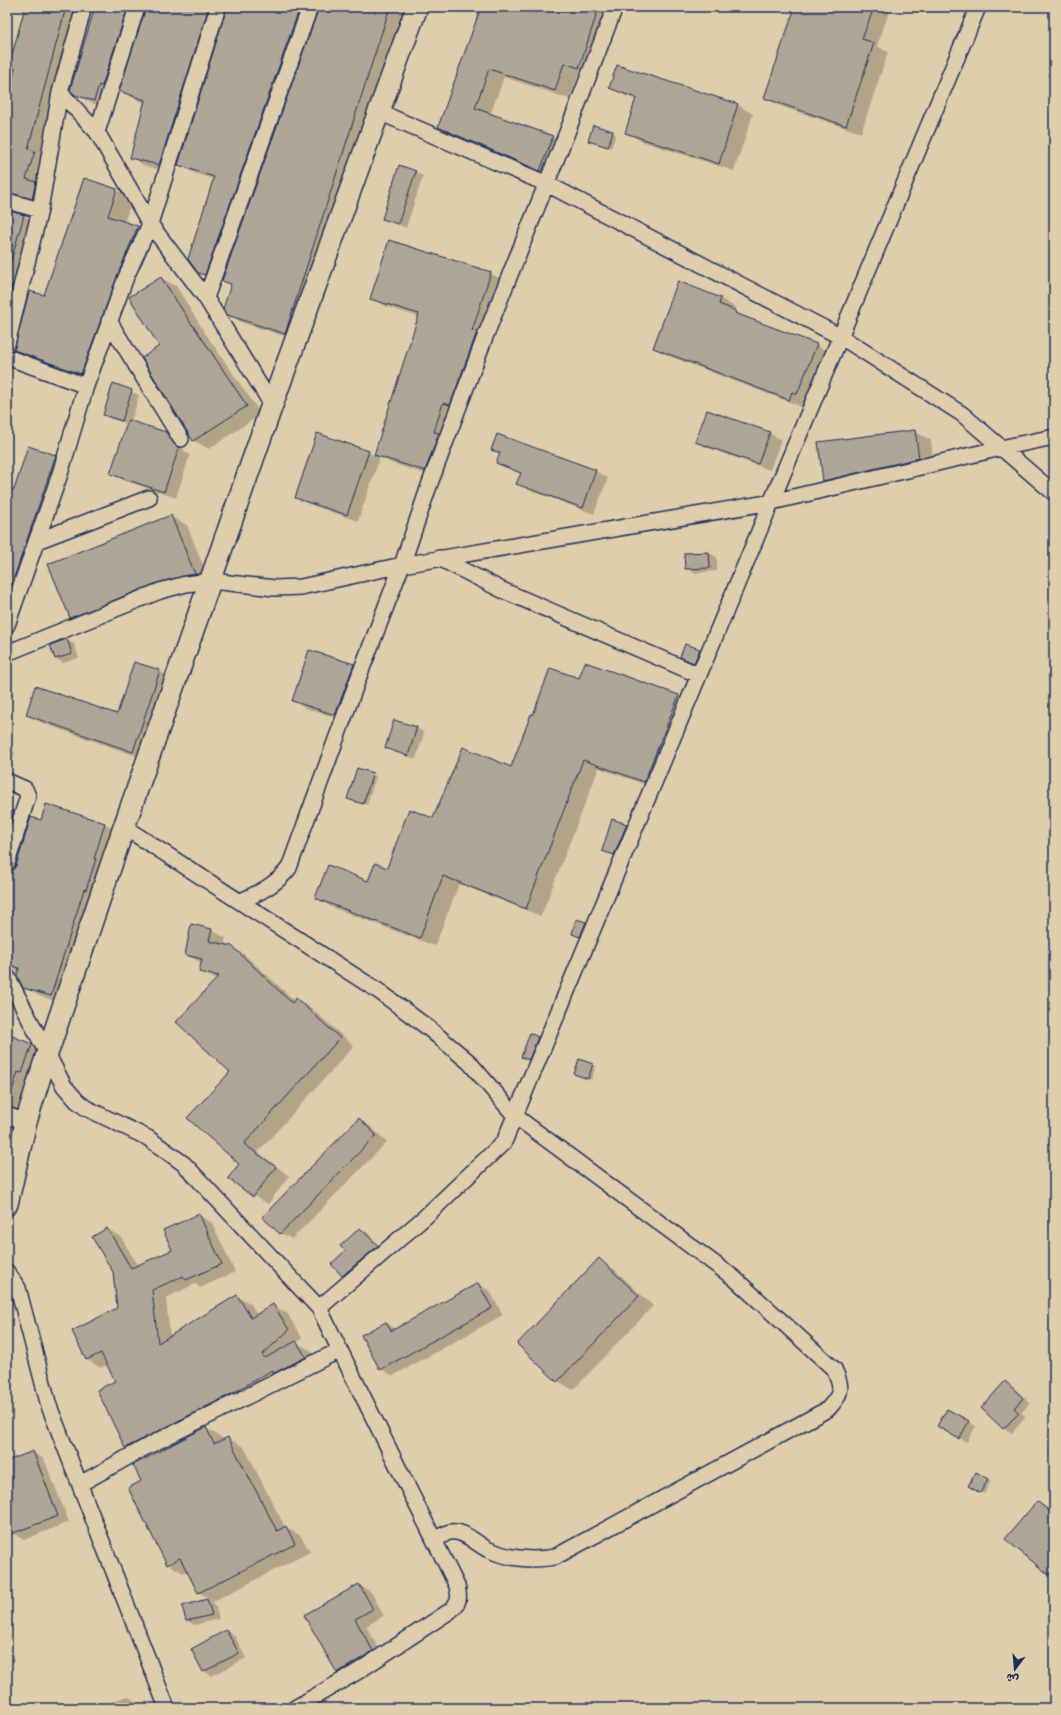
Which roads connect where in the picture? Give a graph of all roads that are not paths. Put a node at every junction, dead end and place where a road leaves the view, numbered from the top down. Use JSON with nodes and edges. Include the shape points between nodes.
{"nodes":[{"id":1,"x":84,"y":7,"type":"edge"},
{"id":2,"x":136,"y":7,"type":"edge"},
{"id":3,"x":218,"y":7,"type":"edge"},
{"id":4,"x":310,"y":7,"type":"edge"},
{"id":5,"x":417,"y":7,"type":"edge"},
{"id":6,"x":615,"y":7,"type":"edge"},
{"id":7,"x":978,"y":7,"type":"edge"},
{"id":8,"x":60,"y":92,"type":"junction"},
{"id":9,"x":379,"y":112,"type":"junction"},
{"id":10,"x":97,"y":132,"type":"junction"},
{"id":11,"x":547,"y":184,"type":"junction"},
{"id":12,"x":7,"y":201,"type":"edge"},
{"id":13,"x":40,"y":210,"type":"junction"},
{"id":14,"x":150,"y":224,"type":"junction"},
{"id":15,"x":206,"y":298,"type":"junction"},
{"id":16,"x":109,"y":321,"type":"junction"},
{"id":17,"x":841,"y":336,"type":"junction"},
{"id":18,"x":7,"y":344,"type":"edge"},
{"id":19,"x":7,"y":357,"type":"edge"},
{"id":20,"x":86,"y":386,"type":"junction"},
{"id":21,"x":272,"y":405,"type":"junction"},
{"id":22,"x":1054,"y":437,"type":"edge"},
{"id":23,"x":181,"y":439,"type":"dead end"},
{"id":24,"x":1001,"y":448,"type":"junction"},
{"id":25,"x":1054,"y":493,"type":"edge"},
{"id":26,"x":149,"y":498,"type":"dead end"},
{"id":27,"x":772,"y":502,"type":"junction"},
{"id":28,"x":37,"y":541,"type":"junction"},
{"id":29,"x":439,"y":558,"type":"junction"},
{"id":30,"x":402,"y":564,"type":"junction"},
{"id":31,"x":211,"y":580,"type":"junction"},
{"id":32,"x":7,"y":626,"type":"edge"},
{"id":33,"x":7,"y":653,"type":"edge"},
{"id":34,"x":699,"y":675,"type":"junction"},
{"id":35,"x":7,"y":781,"type":"edge"},
{"id":36,"x":124,"y":827,"type":"junction"},
{"id":37,"x":7,"y":863,"type":"edge"},
{"id":38,"x":241,"y":901,"type":"junction"},
{"id":39,"x":7,"y":976,"type":"edge"},
{"id":40,"x":47,"y":1054,"type":"junction"},
{"id":41,"x":7,"y":1115,"type":"edge"},
{"id":42,"x":515,"y":1116,"type":"junction"},
{"id":43,"x":26,"y":1122,"type":"junction"},
{"id":44,"x":7,"y":1204,"type":"edge"},
{"id":45,"x":7,"y":1272,"type":"edge"},
{"id":46,"x":319,"y":1308,"type":"junction"},
{"id":47,"x":340,"y":1350,"type":"junction"},
{"id":48,"x":80,"y":1484,"type":"junction"},
{"id":49,"x":434,"y":1540,"type":"junction"},
{"id":50,"x":167,"y":1708,"type":"edge"},
{"id":51,"x":296,"y":1708,"type":"edge"}],
"edges":[{"from":1,"to":8,"type":"street"},
{"from":2,"to":10,"type":"street"},
{"from":3,"to":14,"type":"street"},
{"from":4,"to":15,"type":"street"},
{"from":5,"to":9,"type":"main road"},
{"from":6,"to":11,"type":"street"},
{"from":7,"to":17,"type":"street"},
{"from":8,"to":10,"type":"street"},
{"from":8,"to":13,"type":"street"},
{"from":9,"to":11,"type":"street"},
{"from":9,"to":21,"type":"main road"},
{"from":10,"to":14,"type":"street"},
{"from":11,"to":17,"type":"street"},
{"from":11,"to":30,"type":"street","via":[[485,337]]},
{"from":12,"to":13,"type":"street"},
{"from":13,"to":18,"type":"street"},
{"from":14,"to":15,"type":"street"},
{"from":14,"to":16,"type":"street"},
{"from":15,"to":21,"type":"street"},
{"from":16,"to":20,"type":"street"},
{"from":16,"to":23,"type":"street"},
{"from":17,"to":24,"type":"street","via":[[962,414]]},
{"from":17,"to":27,"type":"street"},
{"from":19,"to":20,"type":"street"},
{"from":20,"to":28,"type":"street"},
{"from":21,"to":31,"type":"main road"},
{"from":22,"to":24,"type":"street"},
{"from":24,"to":25,"type":"street"},
{"from":24,"to":27,"type":"street"},
{"from":26,"to":28,"type":"street"},
{"from":27,"to":29,"type":"street"},
{"from":27,"to":34,"type":"street"},
{"from":28,"to":32,"type":"street"},
{"from":29,"to":30,"type":"street"},
{"from":29,"to":34,"type":"street","via":[[502,590]]},
{"from":30,"to":31,"type":"street","via":[[301,587],[275,588]]},
{"from":30,"to":38,"type":"street","via":[[289,868],[281,878]]},
{"from":31,"to":33,"type":"street","via":[[160,591]]},
{"from":31,"to":36,"type":"main road"},
{"from":34,"to":42,"type":"street"},
{"from":35,"to":37,"type":"street","via":[[25,789],[28,796]]},
{"from":36,"to":38,"type":"street"},
{"from":36,"to":40,"type":"main road"},
{"from":38,"to":42,"type":"street","via":[[380,992],[427,1027],[469,1062]]},
{"from":39,"to":40,"type":"street"},
{"from":40,"to":43,"type":"main road"},
{"from":40,"to":46,"type":"street","via":[[64,1086],[77,1101],[86,1108],[148,1138],[184,1164]]},
{"from":41,"to":43,"type":"street"},
{"from":42,"to":46,"type":"street","via":[[504,1142],[425,1217]]},
{"from":42,"to":49,"type":"street","via":[[734,1278],[834,1369],[839,1378],[840,1390],[838,1399],[828,1409],[555,1557],[538,1560],[515,1558],[489,1550],[464,1534],[451,1532]]},
{"from":43,"to":44,"type":"main road"},
{"from":45,"to":48,"type":"street","via":[[18,1288],[49,1406]]},
{"from":46,"to":47,"type":"street"},
{"from":47,"to":48,"type":"street","via":[[146,1447]]},
{"from":47,"to":49,"type":"street"},
{"from":48,"to":50,"type":"street"},
{"from":49,"to":51,"type":"street","via":[[457,1586],[459,1600],[456,1606],[357,1672]]}]}
